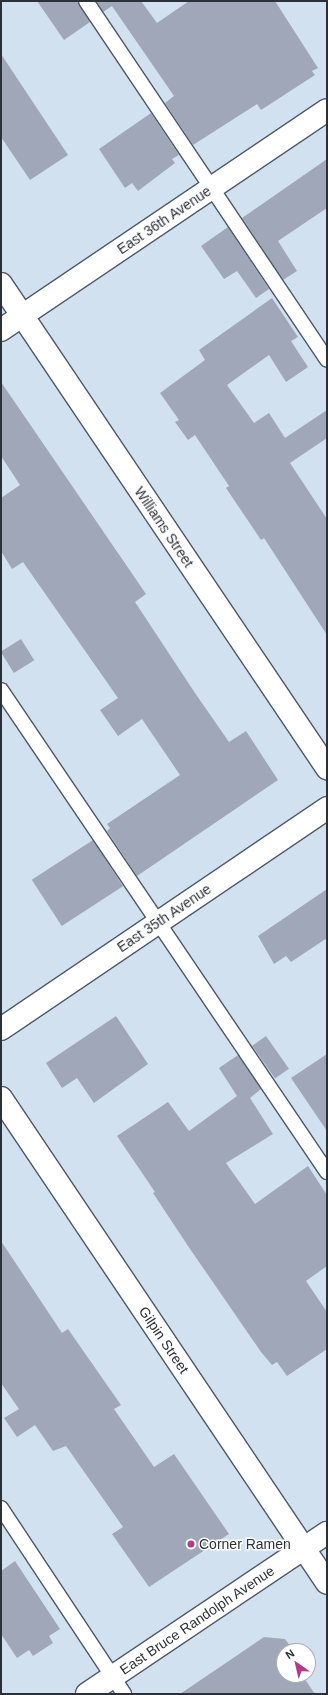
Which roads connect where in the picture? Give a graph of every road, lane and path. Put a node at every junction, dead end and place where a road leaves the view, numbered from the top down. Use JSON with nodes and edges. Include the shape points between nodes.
{"nodes":[{"id":1,"x":86,"y":1,"type":"edge"},
{"id":2,"x":327,"y":110,"type":"edge"},
{"id":3,"x":212,"y":188,"type":"junction"},
{"id":4,"x":1,"y":284,"type":"edge"},
{"id":5,"x":22,"y":316,"type":"junction"},
{"id":6,"x":1,"y":330,"type":"edge"},
{"id":7,"x":327,"y":360,"type":"edge"},
{"id":8,"x":1,"y":690,"type":"edge"},
{"id":9,"x":327,"y":768,"type":"edge"},
{"id":10,"x":327,"y":808,"type":"edge"},
{"id":11,"x":158,"y":923,"type":"junction"},
{"id":12,"x":1,"y":1029,"type":"edge"},
{"id":13,"x":1,"y":1098,"type":"edge"},
{"id":14,"x":327,"y":1172,"type":"edge"},
{"id":15,"x":1,"y":1508,"type":"edge"},
{"id":16,"x":327,"y":1533,"type":"edge"},
{"id":17,"x":304,"y":1548,"type":"junction"},
{"id":18,"x":327,"y":1583,"type":"edge"},
{"id":19,"x":118,"y":1685,"type":"edge"},
{"id":20,"x":87,"y":1694,"type":"edge"}],
"edges":[{"from":1,"to":3,"type":"lane"},
{"from":2,"to":3,"type":"street","name":"East 36th Avenue"},
{"from":3,"to":5,"type":"street","name":"East 36th Avenue"},
{"from":3,"to":7,"type":"lane"},
{"from":4,"to":5,"type":"street","name":"Williams Street"},
{"from":5,"to":6,"type":"street","name":"East 36th Avenue"},
{"from":5,"to":9,"type":"street","name":"Williams Street"},
{"from":8,"to":11,"type":"lane"},
{"from":10,"to":11,"type":"street","name":"East 35th Avenue"},
{"from":11,"to":12,"type":"street","name":"East 35th Avenue"},
{"from":11,"to":14,"type":"lane"},
{"from":13,"to":17,"type":"street","name":"Gilpin Street"},
{"from":15,"to":19,"type":"lane"},
{"from":16,"to":17,"type":"street","name":"East Bruce Randolph Avenue"},
{"from":17,"to":18,"type":"street","name":"Gilpin Street"},
{"from":17,"to":19,"type":"street","name":"East Bruce Randolph Avenue"},
{"from":19,"to":20,"type":"street","name":"East Bruce Randolph Avenue"}]}
